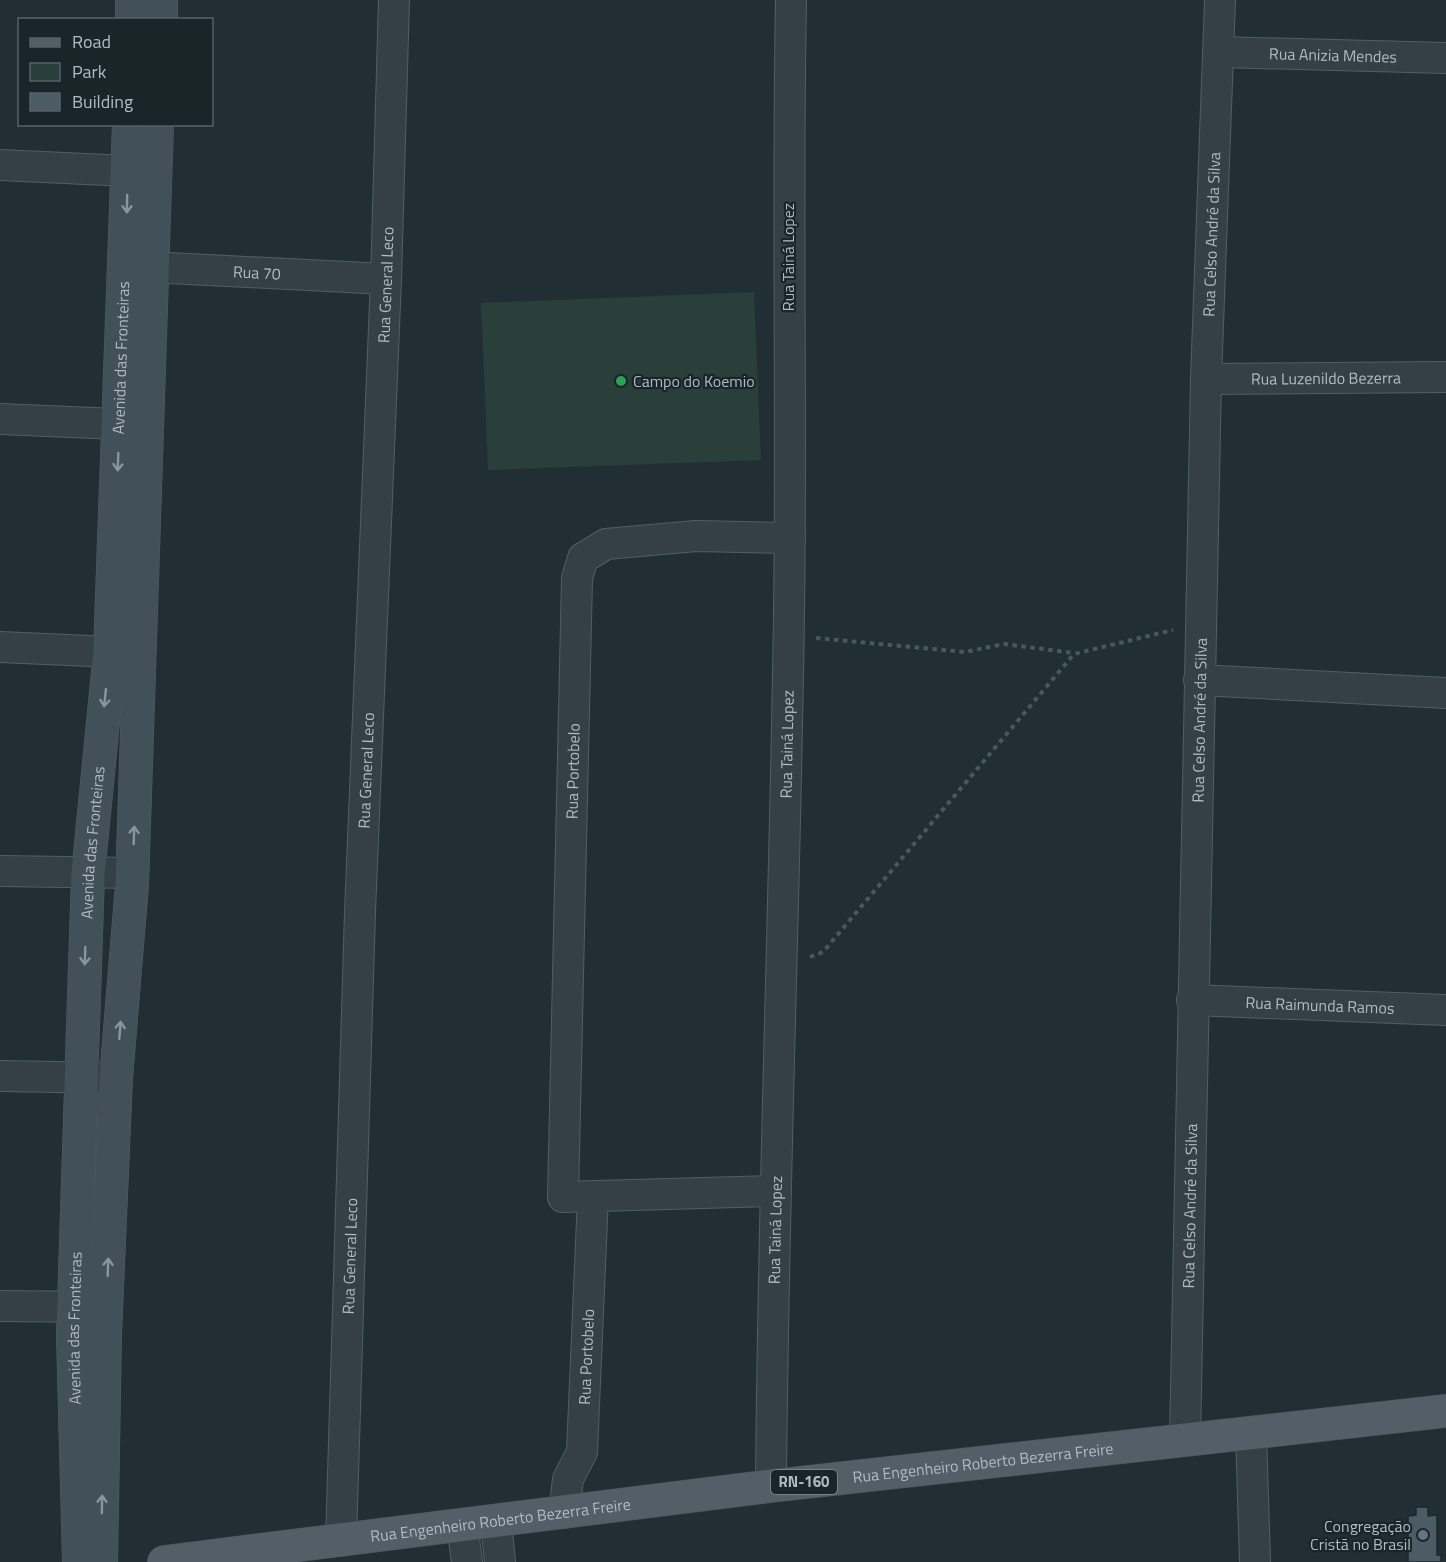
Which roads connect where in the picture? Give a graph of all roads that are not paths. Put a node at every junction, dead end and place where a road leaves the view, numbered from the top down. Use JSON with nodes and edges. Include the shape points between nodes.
{"nodes":[{"id":1,"x":132,"y":0,"type":"edge"},
{"id":2,"x":161,"y":0,"type":"edge"},
{"id":3,"x":394,"y":0,"type":"edge"},
{"id":4,"x":791,"y":0,"type":"edge"},
{"id":5,"x":1220,"y":0,"type":"edge"},
{"id":6,"x":132,"y":18,"type":"edge"},
{"id":7,"x":160,"y":18,"type":"edge"},
{"id":8,"x":1218,"y":52,"type":"junction"},
{"id":9,"x":1446,"y":58,"type":"edge"},
{"id":10,"x":129,"y":126,"type":"edge"},
{"id":11,"x":157,"y":126,"type":"edge"},
{"id":12,"x":0,"y":165,"type":"edge"},
{"id":13,"x":128,"y":171,"type":"junction"},
{"id":14,"x":138,"y":266,"type":"junction"},
{"id":15,"x":386,"y":279,"type":"junction"},
{"id":16,"x":1446,"y":377,"type":"edge"},
{"id":17,"x":1206,"y":379,"type":"junction"},
{"id":18,"x":0,"y":419,"type":"edge"},
{"id":19,"x":133,"y":424,"type":"junction"},
{"id":20,"x":790,"y":538,"type":"junction"},
{"id":21,"x":0,"y":647,"type":"edge"},
{"id":22,"x":125,"y":653,"type":"junction"},
{"id":23,"x":1199,"y":680,"type":"junction"},
{"id":24,"x":1446,"y":693,"type":"edge"},
{"id":25,"x":0,"y":871,"type":"edge"},
{"id":26,"x":132,"y":873,"type":"junction"},
{"id":27,"x":88,"y":874,"type":"junction"},
{"id":28,"x":1192,"y":1000,"type":"junction"},
{"id":29,"x":1446,"y":1010,"type":"edge"},
{"id":30,"x":0,"y":1076,"type":"edge"},
{"id":31,"x":82,"y":1078,"type":"junction"},
{"id":32,"x":116,"y":1078,"type":"junction"},
{"id":33,"x":775,"y":1191,"type":"junction"},
{"id":34,"x":593,"y":1196,"type":"junction"},
{"id":35,"x":0,"y":1306,"type":"edge"},
{"id":36,"x":90,"y":1321,"type":"junction"},
{"id":37,"x":1446,"y":1411,"type":"edge"},
{"id":38,"x":1251,"y":1434,"type":"junction"},
{"id":39,"x":1185,"y":1440,"type":"junction"},
{"id":40,"x":771,"y":1486,"type":"junction"},
{"id":41,"x":564,"y":1513,"type":"junction"},
{"id":42,"x":496,"y":1522,"type":"junction"},
{"id":43,"x":462,"y":1525,"type":"junction"},
{"id":44,"x":341,"y":1541,"type":"junction"},
{"id":45,"x":214,"y":1558,"type":"edge"},
{"id":46,"x":174,"y":1561,"type":"edge"},
{"id":47,"x":78,"y":1562,"type":"edge"},
{"id":48,"x":101,"y":1562,"type":"edge"},
{"id":49,"x":466,"y":1562,"type":"edge"},
{"id":50,"x":500,"y":1562,"type":"edge"},
{"id":51,"x":1255,"y":1562,"type":"edge"}],
"edges":[{"from":1,"to":6,"type":"street"},
{"from":2,"to":7,"type":"street"},
{"from":3,"to":15,"type":"street","name":"Rua General Leco"},
{"from":4,"to":20,"type":"street","name":"Rua Tainá Lopez"},
{"from":5,"to":8,"type":"street","name":"Rua Celso André da Silva"},
{"from":8,"to":9,"type":"street","name":"Rua Anizia Mendes"},
{"from":8,"to":17,"type":"street","name":"Rua Celso André da Silva"},
{"from":10,"to":13,"type":"street","name":"Avenida das Fronteiras"},
{"from":11,"to":14,"type":"street","name":"Avenida das Fronteiras"},
{"from":12,"to":13,"type":"street"},
{"from":13,"to":14,"type":"street","name":"Avenida das Fronteiras","one_way":true},
{"from":14,"to":15,"type":"street","name":"Rua 70"},
{"from":14,"to":19,"type":"street","name":"Avenida das Fronteiras"},
{"from":15,"to":44,"type":"street","name":"Rua General Leco"},
{"from":16,"to":17,"type":"street","name":"Rua Luzenildo Bezerra"},
{"from":17,"to":23,"type":"street","name":"Rua Celso André da Silva"},
{"from":18,"to":19,"type":"street"},
{"from":19,"to":22,"type":"street","name":"Avenida das Fronteiras"},
{"from":20,"to":33,"type":"street","name":"Rua Tainá Lopez"},
{"from":20,"to":34,"type":"street","name":"Rua Portobelo","via":[[696,536],[606,544],[583,558],[577,578],[562,1197]]},
{"from":21,"to":22,"type":"street"},
{"from":26,"to":22,"type":"street","name":"Avenida das Fronteiras","one_way":true},
{"from":22,"to":27,"type":"street","name":"Avenida das Fronteiras","one_way":true},
{"from":23,"to":24,"type":"street"},
{"from":23,"to":28,"type":"street","name":"Rua Celso André da Silva"},
{"from":25,"to":27,"type":"street"},
{"from":26,"to":27,"type":"street"},
{"from":32,"to":26,"type":"street","name":"Avenida das Fronteiras","one_way":true},
{"from":27,"to":31,"type":"street","name":"Avenida das Fronteiras","one_way":true},
{"from":28,"to":29,"type":"street","name":"Rua Raimunda Ramos"},
{"from":28,"to":39,"type":"street","name":"Rua Celso André da Silva"},
{"from":30,"to":31,"type":"street"},
{"from":31,"to":32,"type":"street"},
{"from":31,"to":36,"type":"street","name":"Avenida das Fronteiras"},
{"from":36,"to":32,"type":"street","name":"Avenida das Fronteiras","one_way":true},
{"from":33,"to":34,"type":"street"},
{"from":33,"to":40,"type":"street","name":"Rua Tainá Lopez"},
{"from":34,"to":41,"type":"street","name":"Rua Portobelo","via":[[582,1452],[568,1479]]},
{"from":35,"to":36,"type":"street"},
{"from":36,"to":47,"type":"street","name":"Avenida das Fronteiras"},
{"from":48,"to":36,"type":"street","name":"Avenida das Fronteiras","one_way":true},
{"from":37,"to":38,"type":"main road","name":"Rua Engenheiro Roberto Bezerra Freire","number":"RN-160"},
{"from":38,"to":39,"type":"main road","name":"Rua Engenheiro Roberto Bezerra Freire","number":"RN-160"},
{"from":38,"to":51,"type":"street"},
{"from":39,"to":40,"type":"main road","name":"Rua Engenheiro Roberto Bezerra Freire","number":"RN-160"},
{"from":40,"to":41,"type":"main road","name":"Rua Engenheiro Roberto Bezerra Freire","number":"RN-160"},
{"from":41,"to":42,"type":"main road","name":"Rua Engenheiro Roberto Bezerra Freire","number":"RN-160"},
{"from":42,"to":43,"type":"main road","name":"Rua Engenheiro Roberto Bezerra Freire","number":"RN-160"},
{"from":42,"to":50,"type":"street"},
{"from":43,"to":44,"type":"main road","name":"Rua Engenheiro Roberto Bezerra Freire","number":"RN-160"},
{"from":43,"to":49,"type":"street"},
{"from":44,"to":45,"type":"main road","name":"Rua Engenheiro Roberto Bezerra Freire","number":"RN-160"},
{"from":45,"to":46,"type":"main road","name":"Rua Engenheiro Roberto Bezerra Freire","number":"RN-160"}]}
